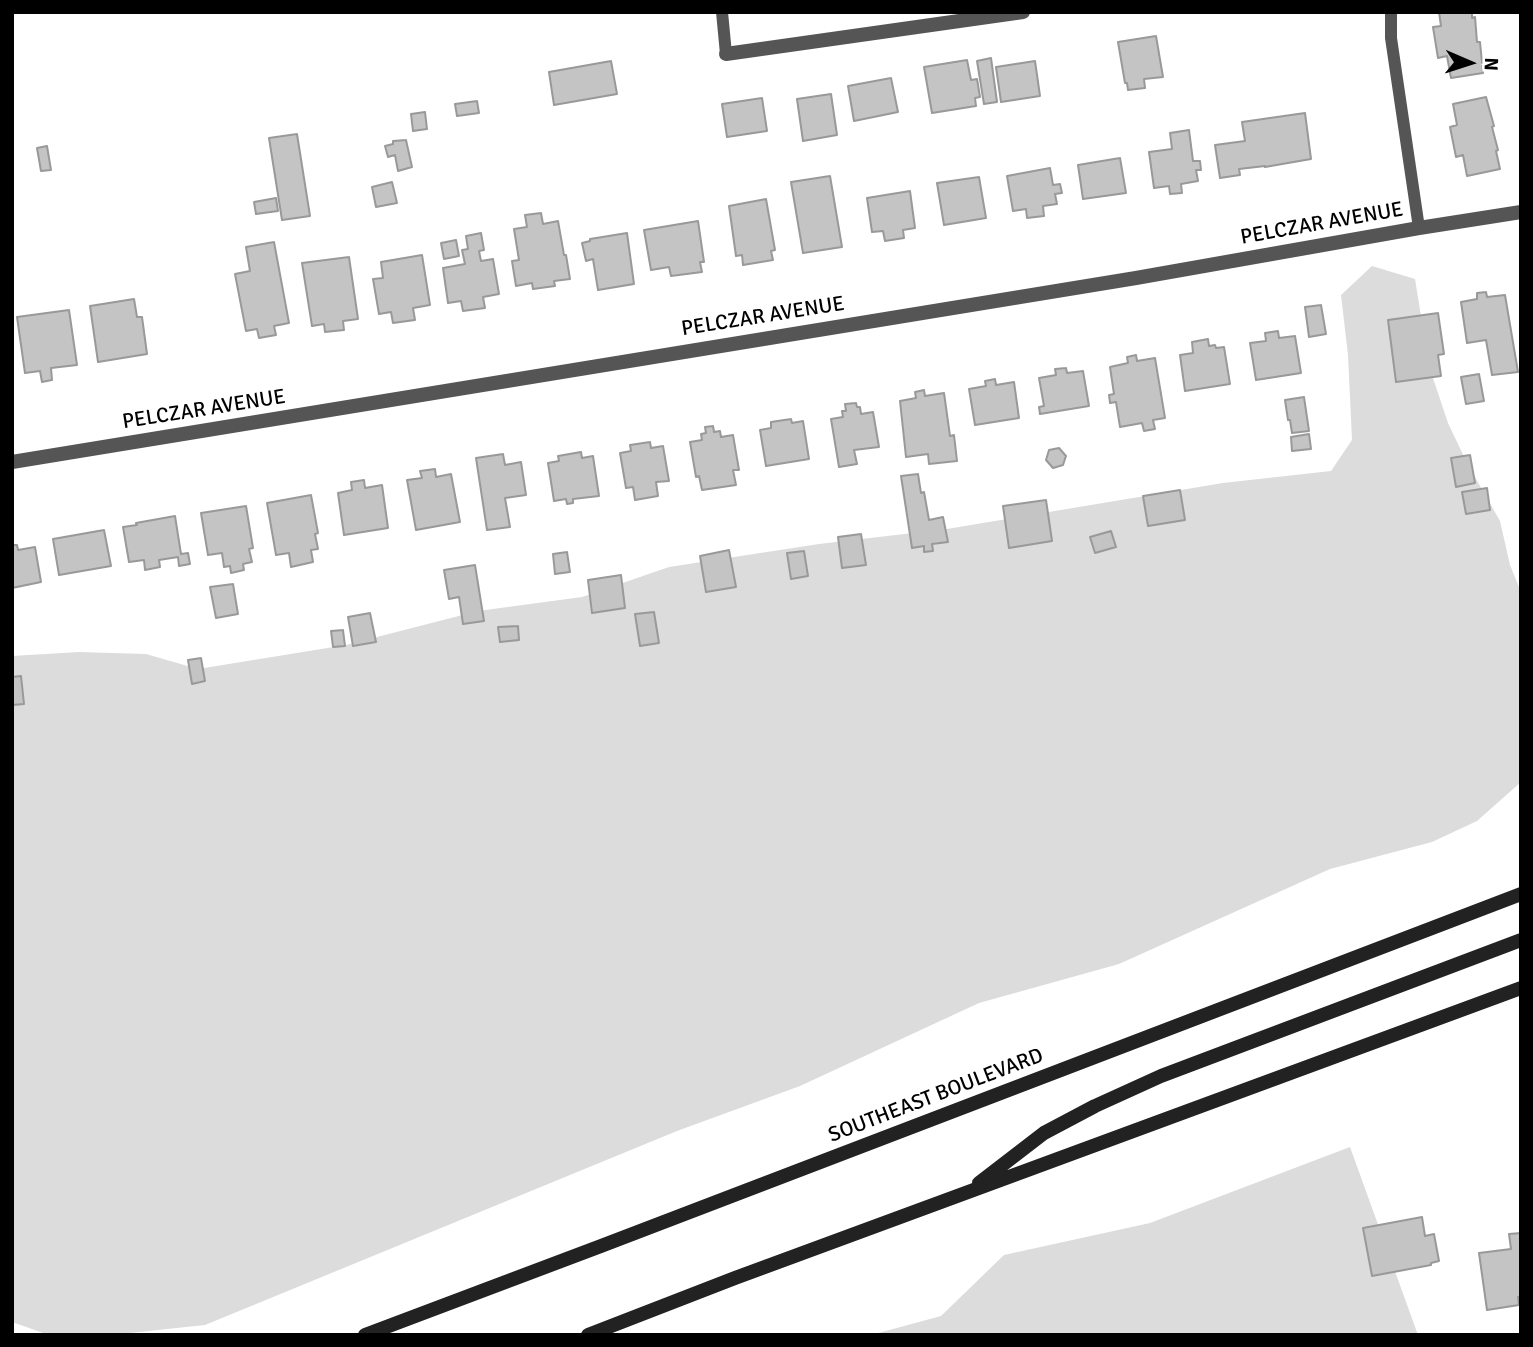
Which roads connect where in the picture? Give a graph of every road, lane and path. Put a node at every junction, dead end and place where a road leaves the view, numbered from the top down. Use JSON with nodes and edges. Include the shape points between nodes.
{"nodes":[{"id":1,"x":722,"y":12,"type":"edge"},
{"id":2,"x":1023,"y":12,"type":"edge"},
{"id":3,"x":1391,"y":12,"type":"edge"},
{"id":4,"x":726,"y":54,"type":"joint"},
{"id":5,"x":1521,"y":212,"type":"edge"},
{"id":6,"x":1419,"y":228,"type":"junction"},
{"id":7,"x":12,"y":462,"type":"edge"},
{"id":8,"x":1521,"y":894,"type":"edge"},
{"id":9,"x":1521,"y":940,"type":"edge"},
{"id":10,"x":1521,"y":988,"type":"edge"},
{"id":11,"x":967,"y":1193,"type":"junction"},
{"id":12,"x":365,"y":1335,"type":"edge"},
{"id":13,"x":588,"y":1335,"type":"edge"}],
"edges":[{"from":1,"to":4,"type":"lane"},
{"from":2,"to":4,"type":"street"},
{"from":3,"to":6,"type":"lane"},
{"from":5,"to":6,"type":"street","name":"PELCZAR AVENUE"},
{"from":6,"to":7,"type":"street","name":"PELCZAR AVENUE"},
{"from":8,"to":12,"type":"main road","name":"SOUTHEAST BOULEVARD"},
{"from":9,"to":11,"type":"main road","via":[[1161,1076],[1095,1106],[1044,1133]]},
{"from":10,"to":11,"type":"main road"},
{"from":11,"to":13,"type":"main road"}]}
